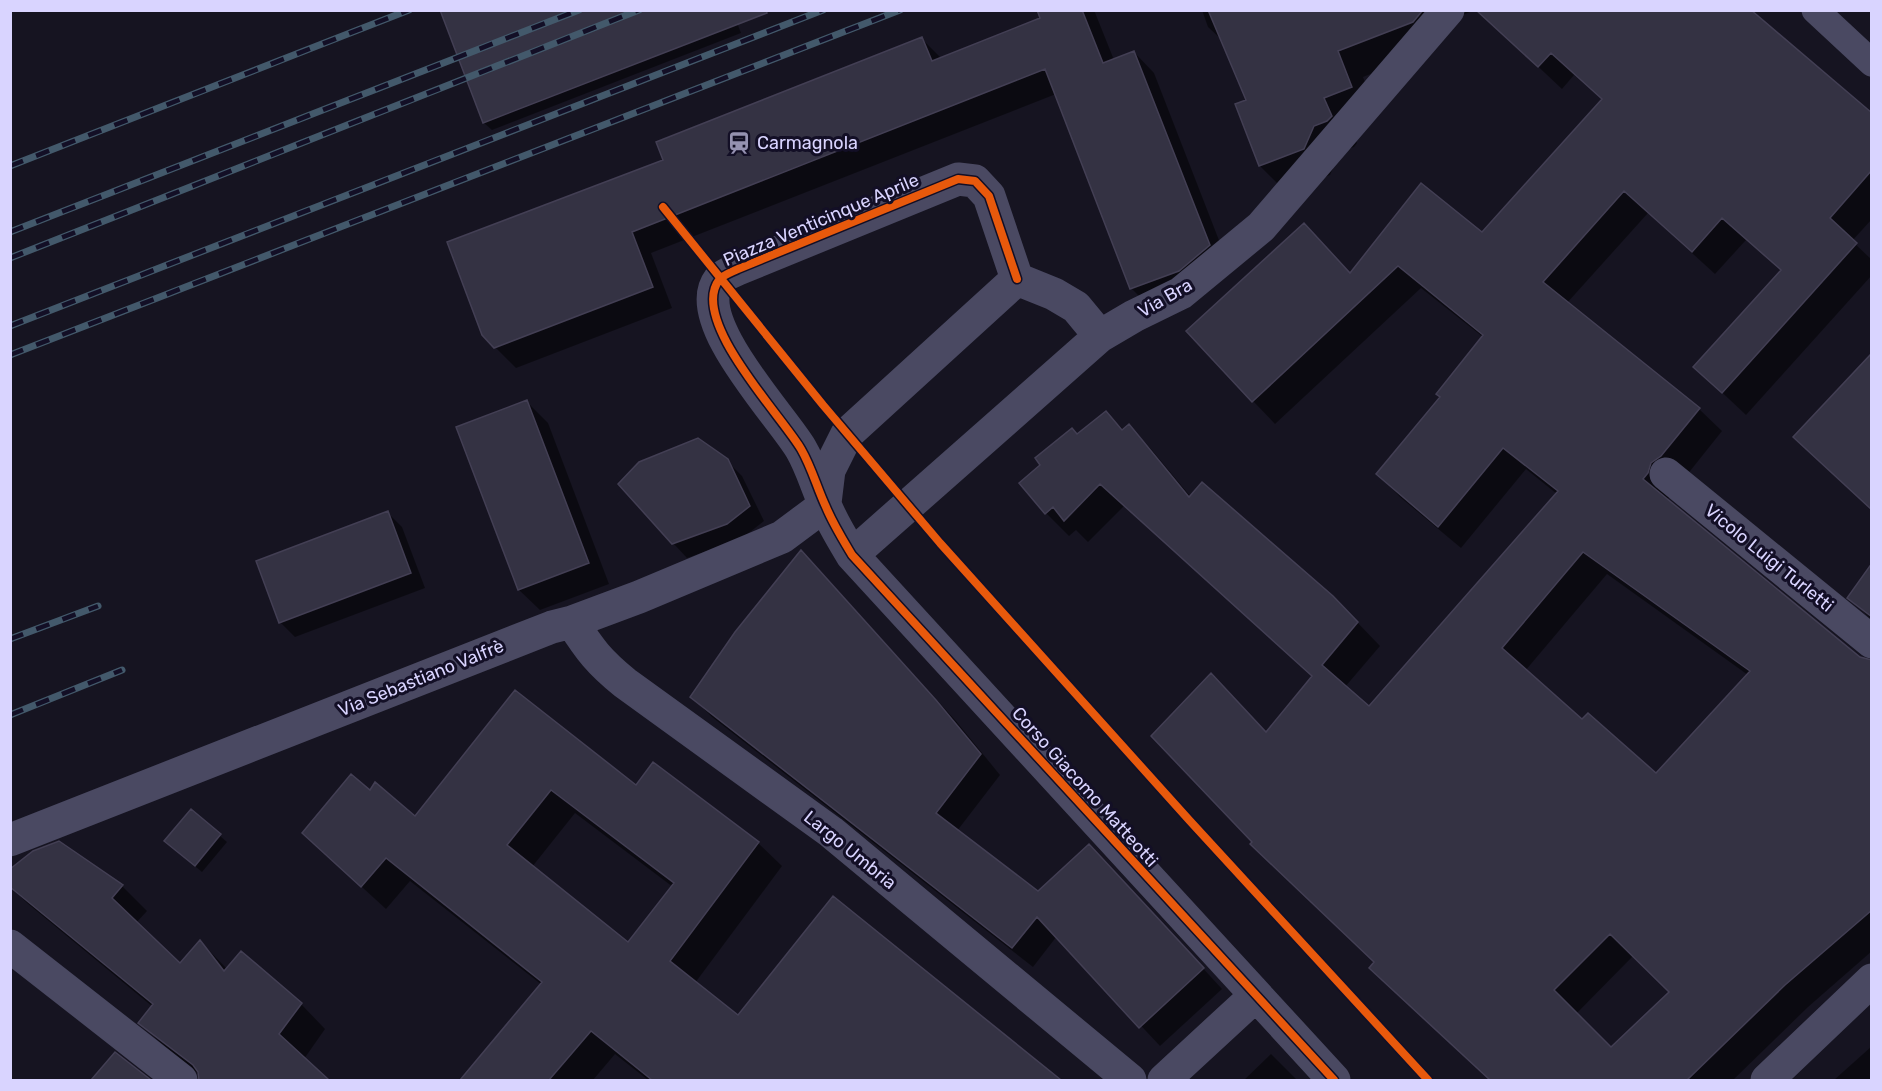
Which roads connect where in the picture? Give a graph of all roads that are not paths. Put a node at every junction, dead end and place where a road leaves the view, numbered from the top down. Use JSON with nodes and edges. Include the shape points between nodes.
{"nodes":[{"id":1,"x":1448,"y":10,"type":"edge"},
{"id":2,"x":1815,"y":10,"type":"edge"},
{"id":3,"x":1872,"y":63,"type":"edge"},
{"id":4,"x":1017,"y":279,"type":"junction"},
{"id":5,"x":1100,"y":336,"type":"junction"},
{"id":6,"x":1666,"y":474,"type":"dead end"},
{"id":7,"x":825,"y":505,"type":"junction"},
{"id":8,"x":852,"y":555,"type":"junction"},
{"id":9,"x":572,"y":622,"type":"junction"},
{"id":10,"x":1872,"y":642,"type":"edge"},
{"id":11,"x":10,"y":840,"type":"edge"},
{"id":12,"x":10,"y":946,"type":"edge"},
{"id":13,"x":1872,"y":980,"type":"edge"},
{"id":14,"x":1255,"y":996,"type":"junction"},
{"id":15,"x":181,"y":1080,"type":"edge"},
{"id":16,"x":1130,"y":1080,"type":"edge"},
{"id":17,"x":1164,"y":1080,"type":"edge"},
{"id":18,"x":1334,"y":1080,"type":"edge"},
{"id":19,"x":1767,"y":1080,"type":"edge"}],
"edges":[{"from":1,"to":5,"type":"street","name":"Via Bra","via":[[1262,227],[1181,293]]},
{"from":2,"to":3,"type":"lane"},
{"from":4,"to":5,"type":"street","via":[[1076,307]]},
{"from":4,"to":7,"type":"street","via":[[847,434],[829,470]]},
{"from":4,"to":7,"type":"street","name":"Piazza Venticinque Aprile","via":[[989,196],[975,181],[958,179],[720,278],[712,305],[726,345],[801,448]]},
{"from":5,"to":8,"type":"street","name":"Via Bra"},
{"from":6,"to":10,"type":"street","name":"Vicolo Luigi Turletti"},
{"from":7,"to":8,"type":"street","name":"Corso Giacomo Matteotti"},
{"from":7,"to":9,"type":"street","name":"Via Sebastiano Valfrè","via":[[782,537]]},
{"from":8,"to":14,"type":"street","name":"Corso Giacomo Matteotti"},
{"from":9,"to":11,"type":"street","name":"Via Sebastiano Valfrè"},
{"from":9,"to":16,"type":"street","name":"Largo Umbria","via":[[596,658],[625,683],[831,832]]},
{"from":12,"to":15,"type":"street"},
{"from":13,"to":19,"type":"street"},
{"from":14,"to":17,"type":"street"},
{"from":14,"to":18,"type":"street","name":"Corso Giacomo Matteotti"}]}
